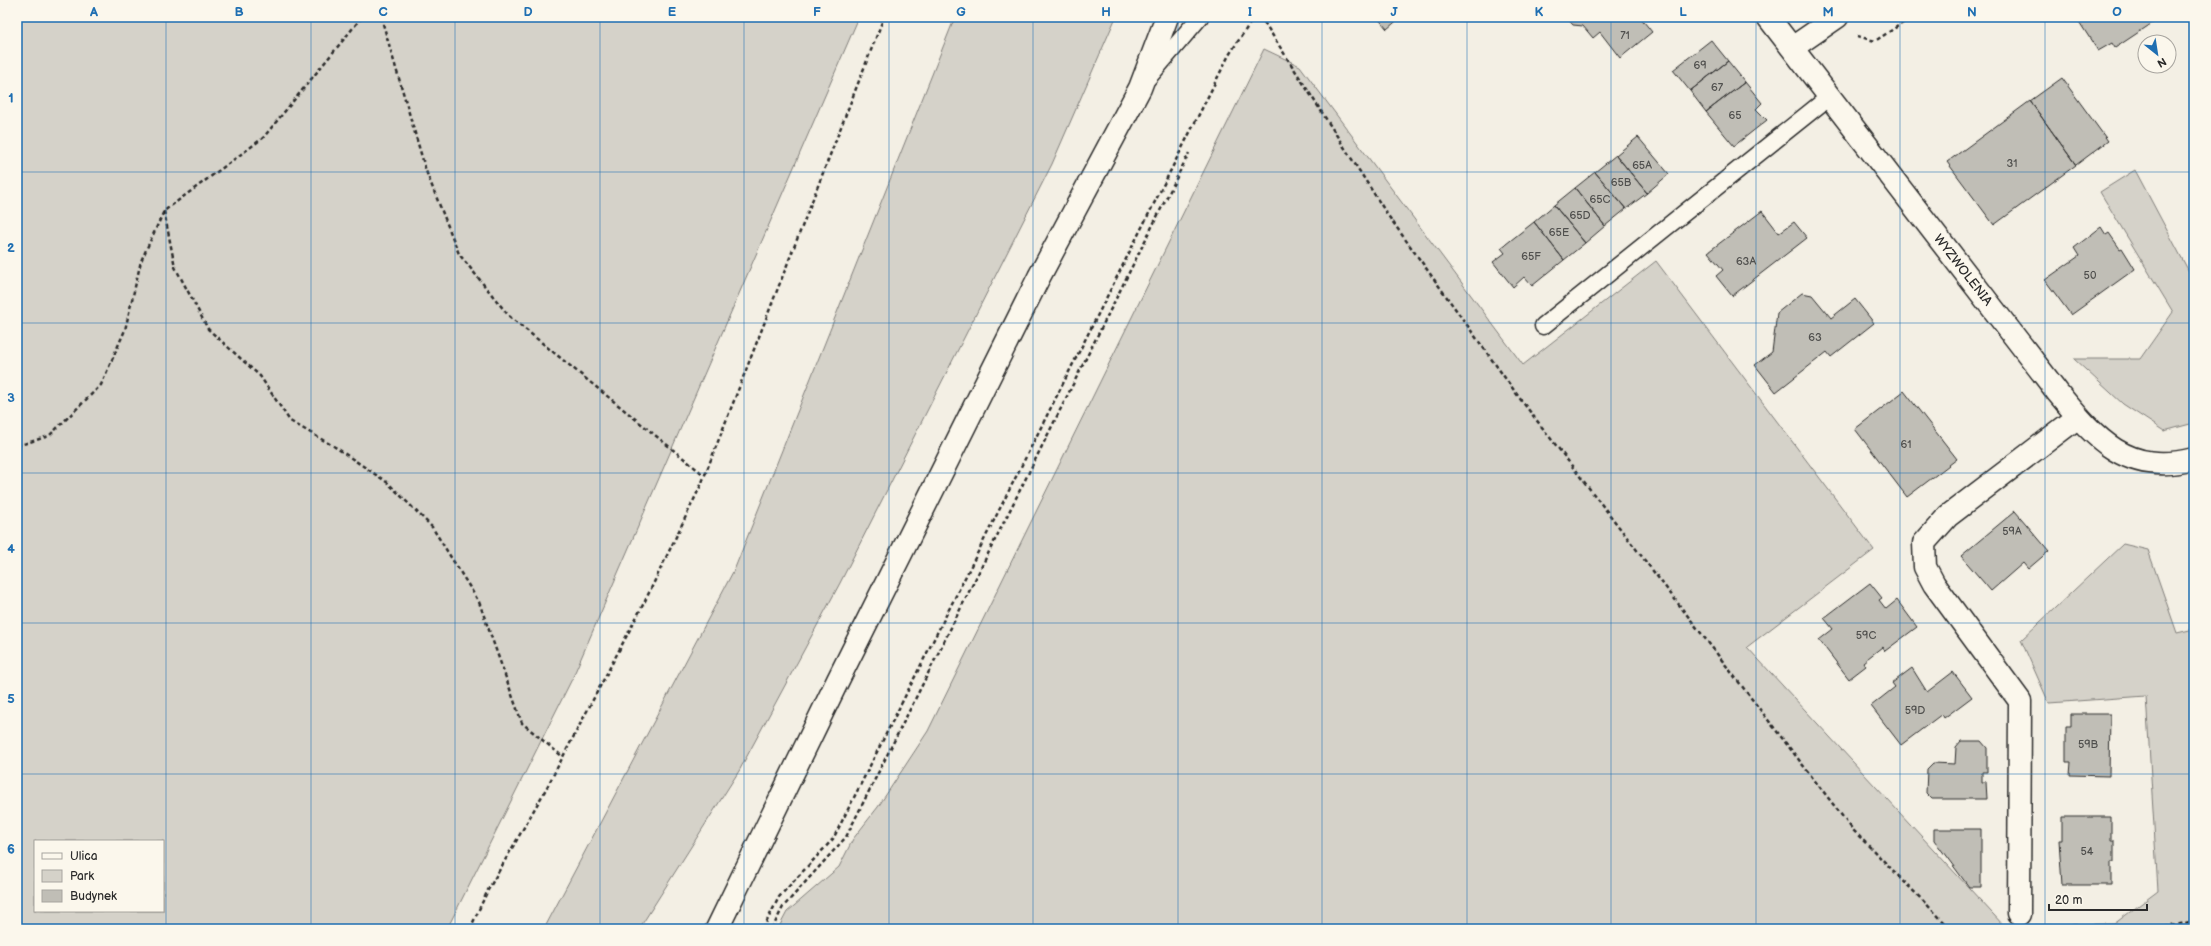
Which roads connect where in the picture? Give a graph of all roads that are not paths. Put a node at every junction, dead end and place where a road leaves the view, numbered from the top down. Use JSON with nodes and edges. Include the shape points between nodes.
{"nodes":[{"id":1,"x":1167,"y":17,"type":"edge"},
{"id":2,"x":1200,"y":17,"type":"edge"},
{"id":3,"x":1768,"y":17,"type":"edge"},
{"id":4,"x":1844,"y":25,"type":"edge"},
{"id":5,"x":1792,"y":48,"type":"junction"},
{"id":6,"x":1140,"y":88,"type":"junction"},
{"id":7,"x":1828,"y":97,"type":"junction"},
{"id":8,"x":1543,"y":326,"type":"dead end"},
{"id":9,"x":2078,"y":417,"type":"junction"},
{"id":10,"x":2194,"y":459,"type":"edge"},
{"id":11,"x":2019,"y":914,"type":"dead end"},
{"id":12,"x":717,"y":929,"type":"edge"}],
"edges":[{"from":1,"to":6,"type":"street"},
{"from":2,"to":6,"type":"lane"},
{"from":3,"to":5,"type":"street","name":"WYZWOLENIA"},
{"from":4,"to":5,"type":"street"},
{"from":5,"to":7,"type":"street","name":"WYZWOLENIA"},
{"from":6,"to":12,"type":"street","via":[[1039,277],[841,673]]},
{"from":7,"to":8,"type":"lane"},
{"from":7,"to":9,"type":"street","name":"WYZWOLENIA"},
{"from":9,"to":10,"type":"street","name":"WYZWOLENIA","via":[[2095,436],[2119,453],[2142,461],[2175,464]]},
{"from":9,"to":11,"type":"street","via":[[1948,516],[1924,543],[1925,567],[1934,584],[2020,701]]}]}
